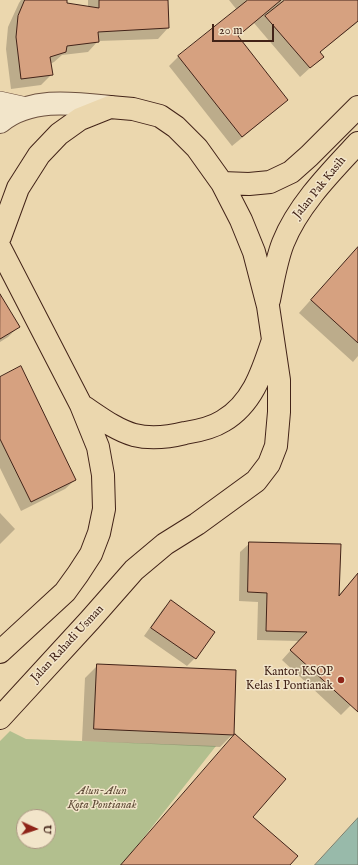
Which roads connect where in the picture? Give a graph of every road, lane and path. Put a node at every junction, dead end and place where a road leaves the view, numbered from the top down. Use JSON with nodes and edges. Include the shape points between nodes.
{"nodes":[{"id":1,"x":0,"y":101,"type":"edge"},
{"id":2,"x":27,"y":107,"type":"junction"},
{"id":3,"x":110,"y":107,"type":"junction"},
{"id":4,"x":358,"y":107,"type":"edge"},
{"id":5,"x":0,"y":122,"type":"edge"},
{"id":6,"x":358,"y":143,"type":"edge"},
{"id":7,"x":222,"y":183,"type":"junction"},
{"id":8,"x":0,"y":237,"type":"edge"},
{"id":9,"x":0,"y":248,"type":"edge"},
{"id":10,"x":268,"y":306,"type":"junction"},
{"id":11,"x":273,"y":339,"type":"junction"},
{"id":12,"x":81,"y":405,"type":"junction"},
{"id":13,"x":0,"y":652,"type":"edge"},
{"id":14,"x":0,"y":718,"type":"edge"}],
"edges":[{"from":1,"to":2,"type":"street"},
{"from":2,"to":3,"type":"street","via":[[53,103]]},
{"from":2,"to":5,"type":"street"},
{"from":3,"to":7,"type":"highway","via":[[133,108],[160,116],[171,123],[197,148]]},
{"from":3,"to":8,"type":"highway","via":[[80,119],[59,134],[39,155],[18,188]]},
{"from":4,"to":7,"type":"highway","via":[[291,172],[270,182]]},
{"from":6,"to":10,"type":"highway","name":"Jalan Pak Kasih","via":[[320,185],[292,224],[282,244]]},
{"from":7,"to":10,"type":"highway","via":[[254,252]]},
{"from":9,"to":12,"type":"highway"},
{"from":10,"to":11,"type":"highway","name":"Jalan Rahadi Usman"},
{"from":11,"to":12,"type":"highway","via":[[264,368],[253,391],[240,408],[223,422],[202,430],[152,437],[134,435],[112,426]]},
{"from":11,"to":14,"type":"highway","name":"Jalan Rahadi Usman","via":[[279,380],[279,412],[276,446],[269,464],[256,480],[197,524],[165,544],[134,570]]},
{"from":12,"to":13,"type":"highway","via":[[98,447],[103,475],[104,509],[99,534],[91,554],[65,592]]}]}
